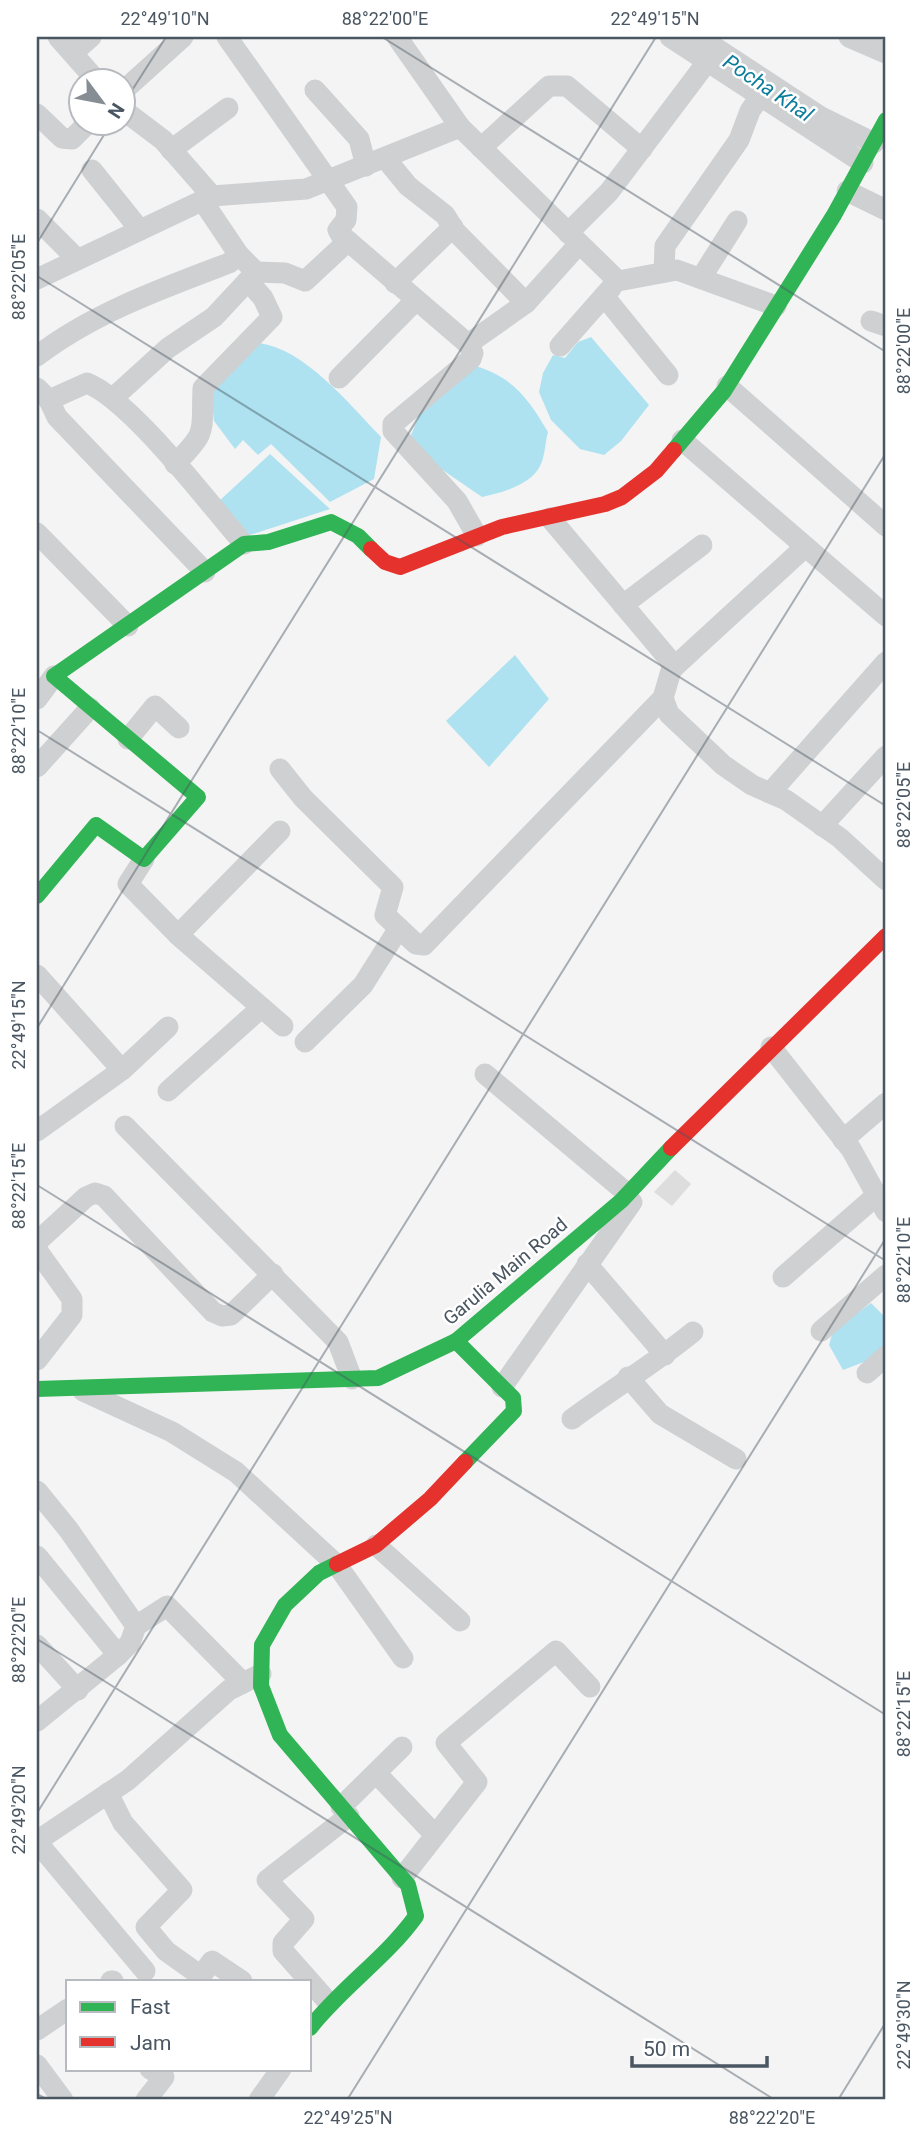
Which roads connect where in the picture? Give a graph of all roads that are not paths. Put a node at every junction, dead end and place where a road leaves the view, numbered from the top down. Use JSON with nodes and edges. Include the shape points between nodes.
{"nodes":[{"id":1,"x":58,"y":37,"type":"edge"},
{"id":2,"x":90,"y":37,"type":"edge"},
{"id":3,"x":183,"y":37,"type":"edge"},
{"id":4,"x":227,"y":37,"type":"edge"},
{"id":5,"x":397,"y":37,"type":"edge"},
{"id":6,"x":670,"y":37,"type":"edge"},
{"id":7,"x":699,"y":37,"type":"edge"},
{"id":8,"x":849,"y":37,"type":"edge"},
{"id":9,"x":74,"y":52,"type":"junction"},
{"id":10,"x":886,"y":53,"type":"edge"},
{"id":11,"x":707,"y":62,"type":"junction"},
{"id":12,"x":85,"y":66,"type":"edge"},
{"id":13,"x":136,"y":79,"type":"edge"},
{"id":14,"x":314,"y":90,"type":"dead end"},
{"id":15,"x":760,"y":96,"type":"junction"},
{"id":16,"x":228,"y":108,"type":"dead end"},
{"id":17,"x":37,"y":114,"type":"edge"},
{"id":18,"x":886,"y":120,"type":"edge"},
{"id":19,"x":136,"y":121,"type":"edge"},
{"id":20,"x":460,"y":127,"type":"junction"},
{"id":21,"x":71,"y":136,"type":"edge"},
{"id":22,"x":481,"y":148,"type":"junction"},
{"id":23,"x":642,"y":149,"type":"junction"},
{"id":24,"x":171,"y":150,"type":"junction"},
{"id":25,"x":873,"y":154,"type":"edge"},
{"id":26,"x":376,"y":162,"type":"junction"},
{"id":27,"x":92,"y":170,"type":"dead end"},
{"id":28,"x":330,"y":180,"type":"junction"},
{"id":29,"x":848,"y":191,"type":"junction"},
{"id":30,"x":207,"y":198,"type":"junction"},
{"id":31,"x":886,"y":210,"type":"edge"},
{"id":32,"x":37,"y":219,"type":"edge"},
{"id":33,"x":737,"y":221,"type":"dead end"},
{"id":34,"x":453,"y":227,"type":"junction"},
{"id":35,"x":140,"y":230,"type":"junction"},
{"id":36,"x":573,"y":238,"type":"junction"},
{"id":37,"x":348,"y":242,"type":"junction"},
{"id":38,"x":239,"y":255,"type":"junction"},
{"id":39,"x":77,"y":259,"type":"junction"},
{"id":40,"x":664,"y":272,"type":"junction"},
{"id":41,"x":252,"y":276,"type":"junction"},
{"id":42,"x":701,"y":278,"type":"junction"},
{"id":43,"x":37,"y":279,"type":"edge"},
{"id":44,"x":395,"y":283,"type":"junction"},
{"id":45,"x":611,"y":288,"type":"junction"},
{"id":46,"x":416,"y":300,"type":"junction"},
{"id":47,"x":526,"y":303,"type":"junction"},
{"id":48,"x":776,"y":306,"type":"junction"},
{"id":49,"x":468,"y":344,"type":"junction"},
{"id":50,"x":560,"y":346,"type":"dead end"},
{"id":51,"x":37,"y":356,"type":"edge"},
{"id":52,"x":668,"y":374,"type":"dead end"},
{"id":53,"x":339,"y":378,"type":"dead end"},
{"id":54,"x":727,"y":386,"type":"junction"},
{"id":55,"x":43,"y":394,"type":"edge"},
{"id":56,"x":113,"y":398,"type":"junction"},
{"id":57,"x":682,"y":440,"type":"junction"},
{"id":58,"x":175,"y":464,"type":"junction"},
{"id":59,"x":550,"y":518,"type":"junction"},
{"id":60,"x":886,"y":526,"type":"edge"},
{"id":61,"x":37,"y":533,"type":"edge"},
{"id":62,"x":477,"y":536,"type":"junction"},
{"id":63,"x":244,"y":544,"type":"junction"},
{"id":64,"x":702,"y":545,"type":"dead end"},
{"id":65,"x":805,"y":547,"type":"junction"},
{"id":66,"x":205,"y":572,"type":"junction"},
{"id":67,"x":623,"y":605,"type":"junction"},
{"id":68,"x":886,"y":616,"type":"edge"},
{"id":69,"x":128,"y":626,"type":"junction"},
{"id":70,"x":886,"y":662,"type":"edge"},
{"id":71,"x":672,"y":669,"type":"junction"},
{"id":72,"x":54,"y":676,"type":"junction"},
{"id":73,"x":663,"y":698,"type":"junction"},
{"id":74,"x":37,"y":699,"type":"edge"},
{"id":75,"x":90,"y":709,"type":"junction"},
{"id":76,"x":180,"y":728,"type":"dead end"},
{"id":77,"x":128,"y":739,"type":"junction"},
{"id":78,"x":886,"y":756,"type":"edge"},
{"id":79,"x":37,"y":767,"type":"edge"},
{"id":80,"x":280,"y":769,"type":"dead end"},
{"id":81,"x":770,"y":793,"type":"junction"},
{"id":82,"x":822,"y":825,"type":"junction"},
{"id":83,"x":281,"y":831,"type":"dead end"},
{"id":84,"x":144,"y":859,"type":"junction"},
{"id":85,"x":886,"y":880,"type":"edge"},
{"id":86,"x":37,"y":896,"type":"edge"},
{"id":87,"x":399,"y":928,"type":"junction"},
{"id":88,"x":177,"y":935,"type":"junction"},
{"id":89,"x":886,"y":936,"type":"edge"},
{"id":90,"x":39,"y":981,"type":"edge"},
{"id":91,"x":261,"y":1008,"type":"junction"},
{"id":92,"x":283,"y":1026,"type":"dead end"},
{"id":93,"x":168,"y":1027,"type":"dead end"},
{"id":94,"x":305,"y":1042,"type":"dead end"},
{"id":95,"x":771,"y":1047,"type":"junction"},
{"id":96,"x":122,"y":1070,"type":"junction"},
{"id":97,"x":485,"y":1074,"type":"dead end"},
{"id":98,"x":168,"y":1091,"type":"dead end"},
{"id":99,"x":886,"y":1103,"type":"edge"},
{"id":100,"x":125,"y":1126,"type":"dead end"},
{"id":101,"x":37,"y":1131,"type":"edge"},
{"id":102,"x":843,"y":1140,"type":"junction"},
{"id":103,"x":634,"y":1187,"type":"junction"},
{"id":104,"x":882,"y":1202,"type":"edge"},
{"id":105,"x":37,"y":1242,"type":"edge"},
{"id":106,"x":37,"y":1250,"type":"edge"},
{"id":107,"x":587,"y":1264,"type":"junction"},
{"id":108,"x":273,"y":1274,"type":"junction"},
{"id":109,"x":886,"y":1275,"type":"edge"},
{"id":110,"x":783,"y":1277,"type":"dead end"},
{"id":111,"x":821,"y":1331,"type":"dead end"},
{"id":112,"x":693,"y":1332,"type":"dead end"},
{"id":113,"x":456,"y":1341,"type":"junction"},
{"id":114,"x":665,"y":1355,"type":"junction"},
{"id":115,"x":886,"y":1356,"type":"edge"},
{"id":116,"x":37,"y":1360,"type":"edge"},
{"id":117,"x":867,"y":1373,"type":"dead end"},
{"id":118,"x":628,"y":1377,"type":"junction"},
{"id":119,"x":352,"y":1379,"type":"junction"},
{"id":120,"x":502,"y":1387,"type":"junction"},
{"id":121,"x":77,"y":1388,"type":"junction"},
{"id":122,"x":37,"y":1390,"type":"edge"},
{"id":123,"x":572,"y":1419,"type":"dead end"},
{"id":124,"x":736,"y":1459,"type":"dead end"},
{"id":125,"x":37,"y":1491,"type":"edge"},
{"id":126,"x":376,"y":1545,"type":"junction"},
{"id":127,"x":37,"y":1556,"type":"edge"},
{"id":128,"x":337,"y":1564,"type":"junction"},
{"id":129,"x":460,"y":1621,"type":"dead end"},
{"id":130,"x":136,"y":1626,"type":"junction"},
{"id":131,"x":37,"y":1645,"type":"edge"},
{"id":132,"x":118,"y":1655,"type":"junction"},
{"id":133,"x":403,"y":1658,"type":"dead end"},
{"id":134,"x":252,"y":1679,"type":"junction"},
{"id":135,"x":590,"y":1687,"type":"dead end"},
{"id":136,"x":78,"y":1690,"type":"junction"},
{"id":137,"x":37,"y":1721,"type":"edge"},
{"id":138,"x":402,"y":1748,"type":"dead end"},
{"id":139,"x":376,"y":1773,"type":"junction"},
{"id":140,"x":108,"y":1793,"type":"junction"},
{"id":141,"x":345,"y":1812,"type":"junction"},
{"id":142,"x":39,"y":1834,"type":"edge"},
{"id":143,"x":435,"y":1835,"type":"junction"},
{"id":144,"x":402,"y":1878,"type":"junction"},
{"id":145,"x":166,"y":1951,"type":"junction"},
{"id":146,"x":138,"y":1976,"type":"edge"},
{"id":147,"x":240,"y":1980,"type":"edge"},
{"id":148,"x":309,"y":1980,"type":"edge"},
{"id":149,"x":312,"y":1984,"type":"edge"},
{"id":150,"x":329,"y":2003,"type":"junction"},
{"id":151,"x":66,"y":2010,"type":"edge"},
{"id":152,"x":312,"y":2024,"type":"edge"},
{"id":153,"x":37,"y":2030,"type":"edge"},
{"id":154,"x":37,"y":2065,"type":"edge"},
{"id":155,"x":152,"y":2070,"type":"edge"},
{"id":156,"x":280,"y":2070,"type":"edge"},
{"id":157,"x":58,"y":2099,"type":"edge"},
{"id":158,"x":146,"y":2100,"type":"edge"},
{"id":159,"x":259,"y":2100,"type":"edge"}],
"edges":[{"from":1,"to":9,"type":"street"},
{"from":2,"to":9,"type":"street"},
{"from":3,"to":13,"type":"street"},
{"from":4,"to":28,"type":"street"},
{"from":5,"to":20,"type":"street"},
{"from":6,"to":11,"type":"street"},
{"from":7,"to":25,"type":"street"},
{"from":8,"to":10,"type":"street"},
{"from":9,"to":12,"type":"street"},
{"from":11,"to":15,"type":"street"},
{"from":11,"to":23,"type":"street"},
{"from":14,"to":26,"type":"street"},
{"from":15,"to":25,"type":"street"},
{"from":15,"to":40,"type":"street","via":[[739,140],[665,246]]},
{"from":16,"to":24,"type":"street"},
{"from":17,"to":21,"type":"street","via":[[62,138]]},
{"from":18,"to":25,"type":"street"},
{"from":19,"to":24,"type":"street"},
{"from":20,"to":22,"type":"street"},
{"from":20,"to":26,"type":"street"},
{"from":22,"to":23,"type":"street","via":[[549,86],[558,83]]},
{"from":22,"to":36,"type":"street"},
{"from":23,"to":36,"type":"street"},
{"from":24,"to":30,"type":"street"},
{"from":25,"to":29,"type":"street"},
{"from":26,"to":28,"type":"street"},
{"from":26,"to":34,"type":"street","via":[[445,215]]},
{"from":27,"to":35,"type":"street"},
{"from":28,"to":30,"type":"street","via":[[306,189]]},
{"from":28,"to":37,"type":"street","via":[[347,208],[346,220],[338,230]]},
{"from":29,"to":31,"type":"street"},
{"from":29,"to":48,"type":"street"},
{"from":30,"to":35,"type":"street"},
{"from":30,"to":38,"type":"street"},
{"from":32,"to":39,"type":"street"},
{"from":33,"to":42,"type":"street"},
{"from":34,"to":44,"type":"street"},
{"from":34,"to":47,"type":"street"},
{"from":35,"to":39,"type":"street"},
{"from":36,"to":45,"type":"street"},
{"from":36,"to":47,"type":"street"},
{"from":37,"to":41,"type":"street","via":[[305,281],[285,273]]},
{"from":37,"to":44,"type":"street"},
{"from":38,"to":41,"type":"street"},
{"from":38,"to":51,"type":"street","via":[[150,293]]},
{"from":39,"to":43,"type":"street"},
{"from":40,"to":42,"type":"street","via":[[677,270]]},
{"from":40,"to":45,"type":"street"},
{"from":41,"to":56,"type":"street","via":[[214,317],[168,348]]},
{"from":41,"to":58,"type":"street","via":[[272,317],[203,387],[205,426],[197,442]]},
{"from":42,"to":48,"type":"street"},
{"from":44,"to":46,"type":"street"},
{"from":45,"to":50,"type":"street"},
{"from":45,"to":52,"type":"street"},
{"from":46,"to":49,"type":"street"},
{"from":46,"to":53,"type":"street"},
{"from":47,"to":49,"type":"street"},
{"from":48,"to":54,"type":"street"},
{"from":49,"to":62,"type":"street","via":[[471,359],[393,424],[393,431],[457,501]]},
{"from":54,"to":57,"type":"street"},
{"from":54,"to":60,"type":"street"},
{"from":55,"to":56,"type":"street","via":[[87,383]]},
{"from":55,"to":66,"type":"street","via":[[57,417]]},
{"from":56,"to":58,"type":"street"},
{"from":57,"to":59,"type":"street","via":[[656,471],[622,496]]},
{"from":57,"to":65,"type":"street"},
{"from":58,"to":63,"type":"street"},
{"from":59,"to":62,"type":"street"},
{"from":59,"to":67,"type":"street"},
{"from":61,"to":69,"type":"street"},
{"from":62,"to":63,"type":"street","via":[[400,567],[385,562],[358,536],[331,523],[268,542]]},
{"from":63,"to":66,"type":"street"},
{"from":64,"to":67,"type":"street"},
{"from":65,"to":68,"type":"street"},
{"from":65,"to":71,"type":"street"},
{"from":66,"to":69,"type":"street"},
{"from":67,"to":71,"type":"street","via":[[673,664]]},
{"from":69,"to":72,"type":"street"},
{"from":70,"to":81,"type":"street"},
{"from":71,"to":73,"type":"street"},
{"from":72,"to":74,"type":"street"},
{"from":72,"to":75,"type":"street"},
{"from":73,"to":81,"type":"street","via":[[669,714],[723,765]]},
{"from":73,"to":87,"type":"street","via":[[431,940],[416,944]]},
{"from":75,"to":77,"type":"street"},
{"from":75,"to":79,"type":"street"},
{"from":76,"to":77,"type":"street","via":[[155,706]]},
{"from":77,"to":84,"type":"street","via":[[198,797]]},
{"from":78,"to":82,"type":"street"},
{"from":80,"to":87,"type":"street","via":[[393,887],[385,915]]},
{"from":81,"to":82,"type":"street"},
{"from":82,"to":85,"type":"street"},
{"from":83,"to":88,"type":"street"},
{"from":84,"to":86,"type":"street","via":[[96,825]]},
{"from":84,"to":88,"type":"street","via":[[128,884]]},
{"from":87,"to":94,"type":"street","via":[[363,985]]},
{"from":88,"to":91,"type":"street"},
{"from":89,"to":95,"type":"street","name":"Garulia Main Road"},
{"from":90,"to":96,"type":"street"},
{"from":91,"to":92,"type":"street"},
{"from":91,"to":98,"type":"street"},
{"from":93,"to":96,"type":"street"},
{"from":95,"to":102,"type":"street"},
{"from":95,"to":103,"type":"street","name":"Garulia Main Road"},
{"from":96,"to":101,"type":"street"},
{"from":97,"to":103,"type":"street"},
{"from":99,"to":102,"type":"street"},
{"from":100,"to":108,"type":"street"},
{"from":102,"to":104,"type":"street"},
{"from":103,"to":107,"type":"street","via":[[635,1198]]},
{"from":103,"to":113,"type":"street","name":"Garulia Main Road"},
{"from":104,"to":110,"type":"street"},
{"from":105,"to":108,"type":"street","via":[[95,1193],[104,1196],[222,1317],[231,1315]]},
{"from":106,"to":116,"type":"street","via":[[72,1299],[73,1308]]},
{"from":107,"to":114,"type":"street"},
{"from":107,"to":120,"type":"street"},
{"from":108,"to":119,"type":"street","via":[[338,1342]]},
{"from":109,"to":111,"type":"street"},
{"from":112,"to":114,"type":"street"},
{"from":113,"to":119,"type":"street","name":"Garulia Main Road","via":[[378,1378]]},
{"from":113,"to":120,"type":"street"},
{"from":114,"to":118,"type":"street"},
{"from":115,"to":117,"type":"street"},
{"from":118,"to":123,"type":"street"},
{"from":118,"to":124,"type":"street","via":[[660,1415]]},
{"from":119,"to":121,"type":"street","name":"Garulia Main Road"},
{"from":120,"to":126,"type":"street","via":[[513,1398],[514,1411],[430,1499]]},
{"from":121,"to":122,"type":"street","name":"Garulia Main Road"},
{"from":121,"to":128,"type":"street","via":[[211,1455]]},
{"from":125,"to":130,"type":"street"},
{"from":126,"to":128,"type":"street"},
{"from":126,"to":129,"type":"street"},
{"from":127,"to":132,"type":"street"},
{"from":128,"to":133,"type":"street"},
{"from":128,"to":134,"type":"street","via":[[319,1573],[285,1605],[262,1645]]},
{"from":130,"to":132,"type":"street","via":[[130,1643]]},
{"from":130,"to":134,"type":"street","via":[[167,1606]]},
{"from":131,"to":136,"type":"street"},
{"from":132,"to":136,"type":"street"},
{"from":134,"to":140,"type":"street","via":[[229,1690]]},
{"from":134,"to":141,"type":"street","via":[[261,1686],[280,1735]]},
{"from":135,"to":143,"type":"street","via":[[556,1650],[446,1743],[477,1782]]},
{"from":136,"to":137,"type":"street"},
{"from":138,"to":139,"type":"street"},
{"from":139,"to":141,"type":"street"},
{"from":139,"to":143,"type":"street"},
{"from":140,"to":142,"type":"street"},
{"from":140,"to":145,"type":"street","via":[[123,1823],[182,1890],[146,1927]]},
{"from":141,"to":144,"type":"street"},
{"from":141,"to":148,"type":"street","via":[[267,1880],[304,1919],[283,1943],[283,1951]]},
{"from":142,"to":146,"type":"street"},
{"from":143,"to":144,"type":"street"},
{"from":144,"to":150,"type":"street","via":[[416,1916],[402,1939]]},
{"from":145,"to":146,"type":"street"},
{"from":145,"to":147,"type":"street","via":[[201,1976],[212,1961]]},
{"from":149,"to":150,"type":"street"},
{"from":150,"to":152,"type":"street"},
{"from":151,"to":153,"type":"street"},
{"from":154,"to":157,"type":"street"},
{"from":155,"to":158,"type":"street","via":[[164,2077]]},
{"from":156,"to":159,"type":"street"}]}
